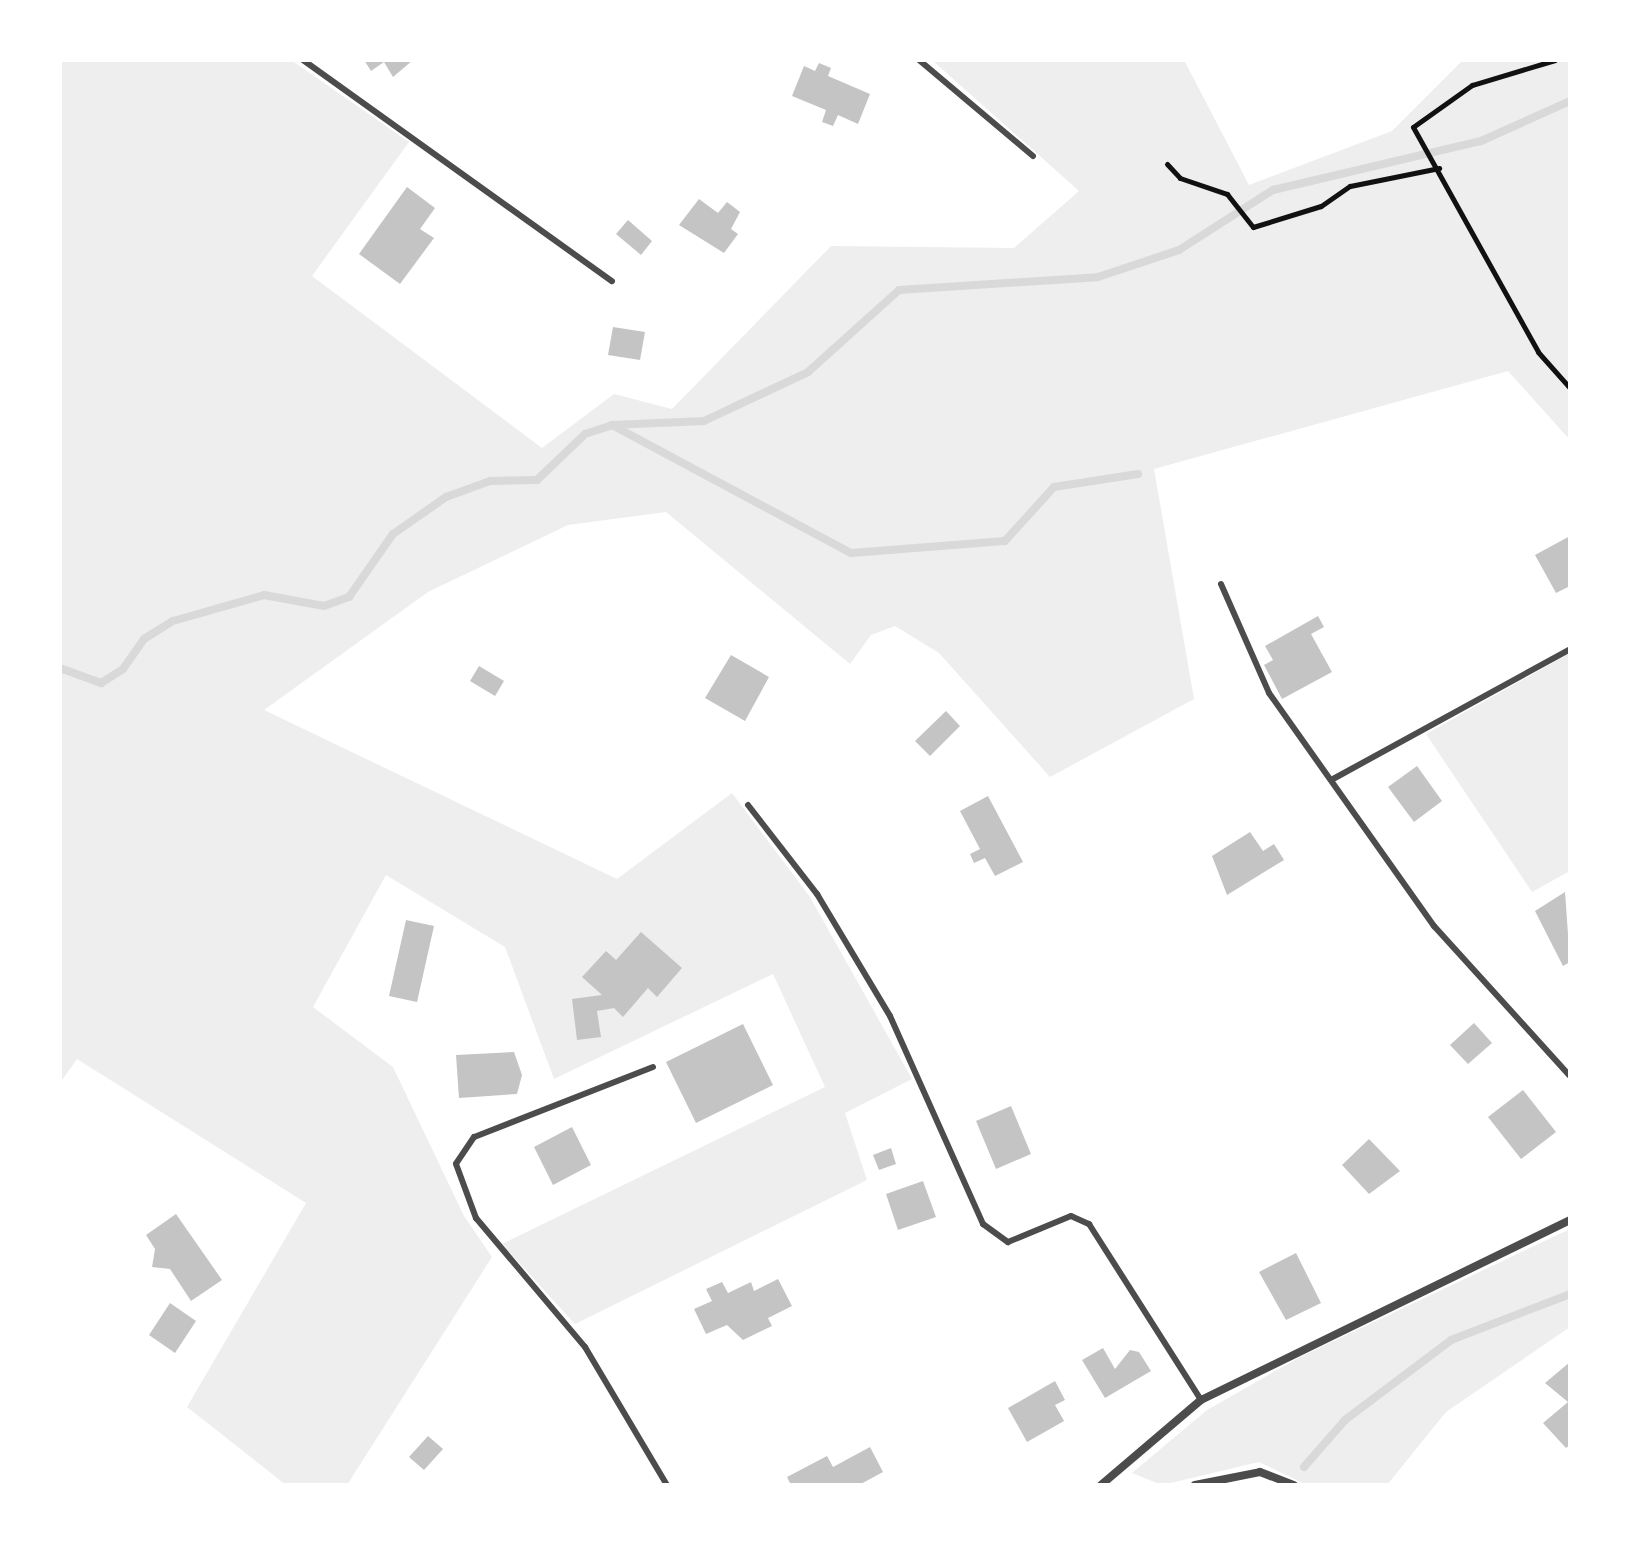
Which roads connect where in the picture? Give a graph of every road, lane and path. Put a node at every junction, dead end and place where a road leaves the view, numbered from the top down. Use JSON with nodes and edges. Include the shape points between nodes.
{"nodes":[{"id":1,"x":303,"y":60,"type":"edge"},
{"id":2,"x":919,"y":60,"type":"edge"},
{"id":3,"x":1555,"y":60,"type":"edge"},
{"id":4,"x":1033,"y":156,"type":"dead end"},
{"id":5,"x":1167,"y":164,"type":"dead end"},
{"id":6,"x":1439,"y":168,"type":"junction"},
{"id":7,"x":612,"y":281,"type":"dead end"},
{"id":8,"x":1570,"y":388,"type":"edge"},
{"id":9,"x":1221,"y":584,"type":"dead end"},
{"id":10,"x":1570,"y":649,"type":"edge"},
{"id":11,"x":1333,"y":779,"type":"junction"},
{"id":12,"x":748,"y":805,"type":"dead end"},
{"id":13,"x":653,"y":1067,"type":"dead end"},
{"id":14,"x":1570,"y":1076,"type":"edge"},
{"id":15,"x":1570,"y":1220,"type":"edge"},
{"id":16,"x":1201,"y":1400,"type":"junction"},
{"id":17,"x":667,"y":1485,"type":"edge"},
{"id":18,"x":1101,"y":1485,"type":"edge"},
{"id":19,"x":1195,"y":1485,"type":"edge"},
{"id":20,"x":1294,"y":1485,"type":"edge"}],
"edges":[{"from":1,"to":7,"type":"lane"},
{"from":2,"to":4,"type":"lane"},
{"from":3,"to":6,"type":"path","via":[[1472,85],[1413,127]]},
{"from":5,"to":6,"type":"path","via":[[1180,178],[1227,194],[1253,227],[1321,206],[1350,186]]},
{"from":6,"to":8,"type":"path","via":[[1538,352]]},
{"from":9,"to":11,"type":"lane","via":[[1269,693]]},
{"from":10,"to":11,"type":"lane"},
{"from":11,"to":14,"type":"lane","via":[[1434,926]]},
{"from":12,"to":16,"type":"lane","via":[[817,894],[890,1016],[983,1224],[1008,1242],[1071,1216],[1089,1224]]},
{"from":13,"to":17,"type":"lane","via":[[474,1137],[456,1164],[476,1218],[585,1347]]},
{"from":15,"to":16,"type":"street"},
{"from":16,"to":18,"type":"street"},
{"from":19,"to":20,"type":"street","via":[[1260,1472]]}]}
